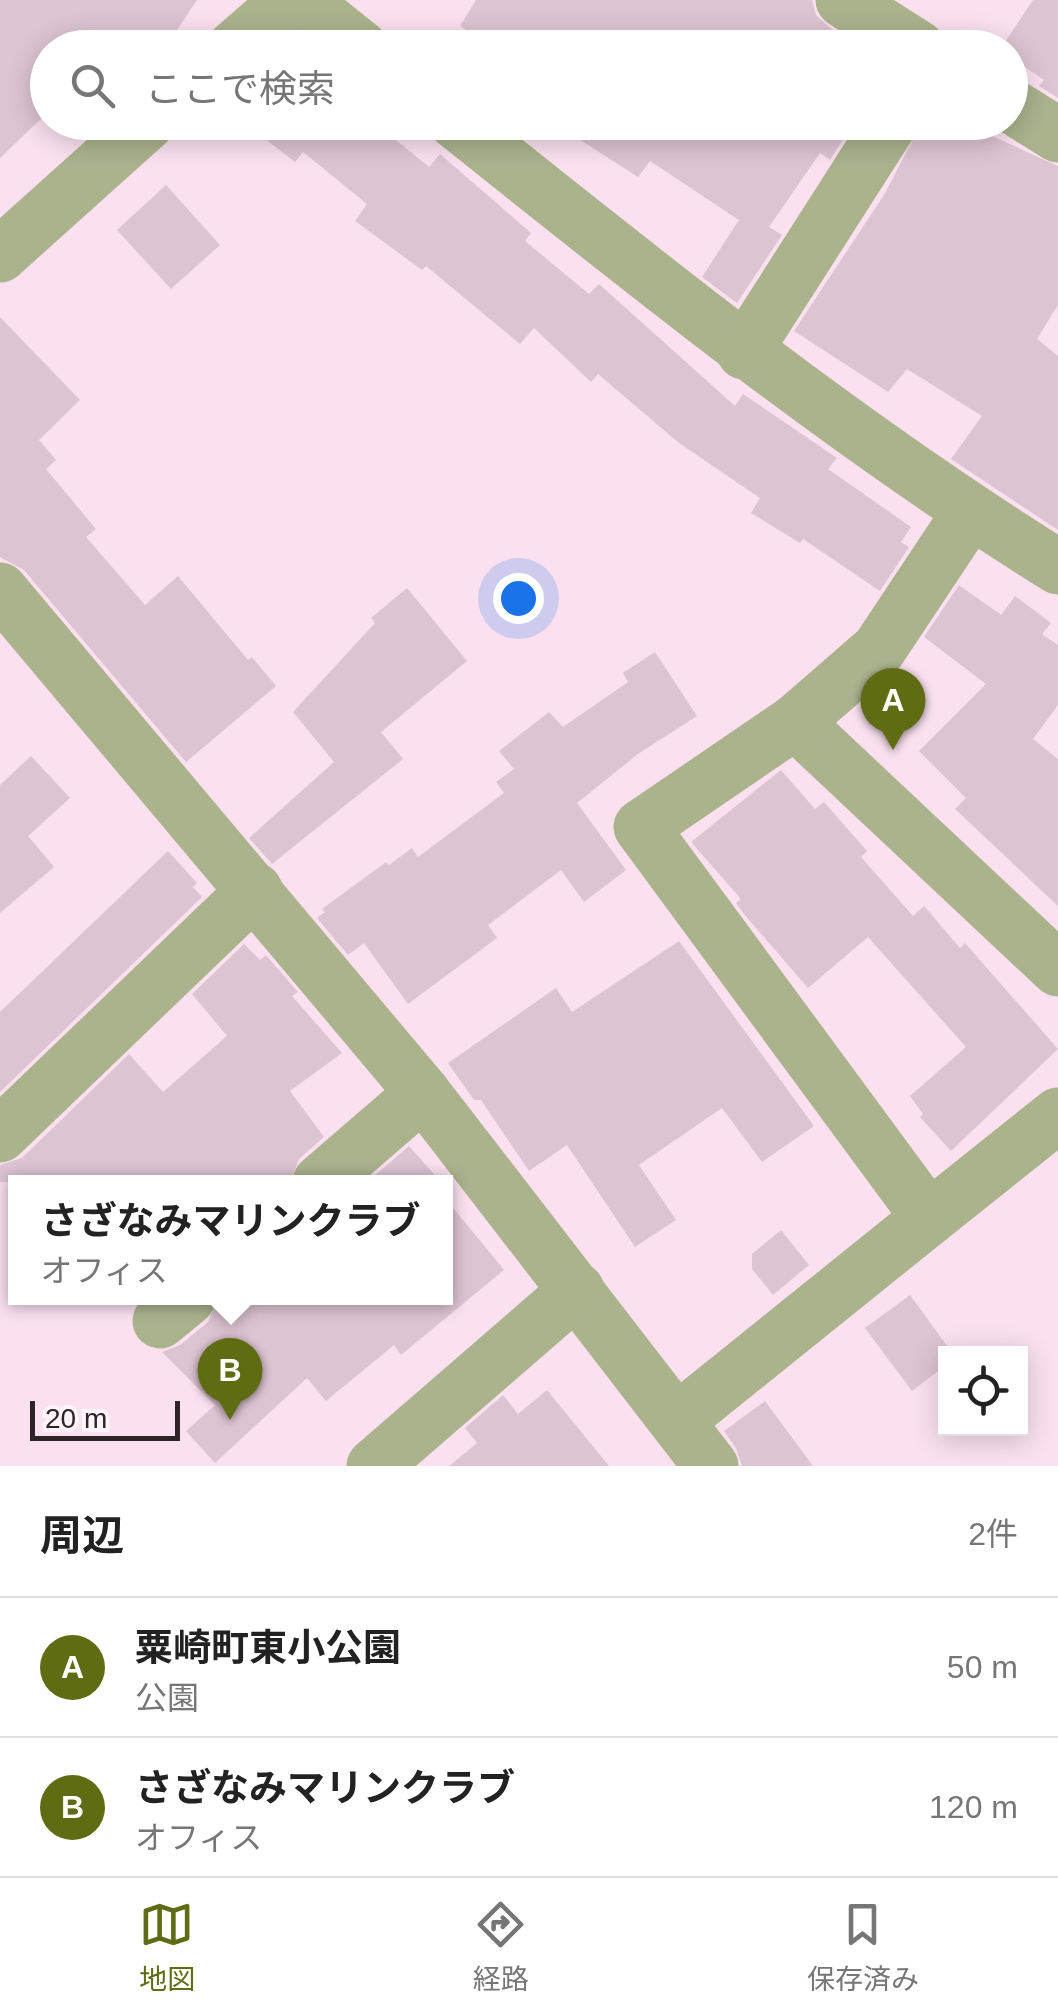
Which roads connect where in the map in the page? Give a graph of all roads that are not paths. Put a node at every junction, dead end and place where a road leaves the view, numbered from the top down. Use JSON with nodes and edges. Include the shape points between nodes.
{"nodes":[{"id":1,"x":289,"y":0,"type":"edge"},
{"id":2,"x":301,"y":0,"type":"edge"},
{"id":3,"x":843,"y":0,"type":"edge"},
{"id":4,"x":255,"y":30,"type":"edge"},
{"id":5,"x":338,"y":30,"type":"edge"},
{"id":6,"x":890,"y":30,"type":"edge"},
{"id":7,"x":1028,"y":117,"type":"edge"},
{"id":8,"x":1058,"y":135,"type":"edge"},
{"id":9,"x":128,"y":140,"type":"edge"},
{"id":10,"x":479,"y":140,"type":"edge"},
{"id":11,"x":880,"y":140,"type":"edge"},
{"id":12,"x":0,"y":254,"type":"edge"},
{"id":13,"x":744,"y":352,"type":"junction"},
{"id":14,"x":970,"y":512,"type":"junction"},
{"id":15,"x":1058,"y":567,"type":"edge"},
{"id":16,"x":0,"y":590,"type":"edge"},
{"id":17,"x":794,"y":722,"type":"junction"},
{"id":18,"x":255,"y":890,"type":"junction"},
{"id":19,"x":1058,"y":969,"type":"edge"},
{"id":20,"x":423,"y":1094,"type":"junction"},
{"id":21,"x":1058,"y":1114,"type":"edge"},
{"id":22,"x":0,"y":1135,"type":"edge"},
{"id":23,"x":328,"y":1175,"type":"edge"},
{"id":24,"x":930,"y":1218,"type":"junction"},
{"id":25,"x":576,"y":1290,"type":"junction"},
{"id":26,"x":678,"y":1420,"type":"junction"},
{"id":27,"x":374,"y":1466,"type":"edge"},
{"id":28,"x":710,"y":1466,"type":"edge"}],
"edges":[{"from":1,"to":4,"type":"street"},
{"from":2,"to":5,"type":"street"},
{"from":3,"to":6,"type":"street"},
{"from":7,"to":8,"type":"street"},
{"from":9,"to":12,"type":"street"},
{"from":10,"to":13,"type":"street"},
{"from":11,"to":13,"type":"street"},
{"from":13,"to":14,"type":"street"},
{"from":14,"to":15,"type":"street"},
{"from":14,"to":17,"type":"street","via":[[879,649]]},
{"from":16,"to":18,"type":"street"},
{"from":17,"to":19,"type":"street"},
{"from":17,"to":24,"type":"street","via":[[640,828]]},
{"from":18,"to":20,"type":"street"},
{"from":18,"to":22,"type":"street"},
{"from":20,"to":23,"type":"street"},
{"from":20,"to":25,"type":"street"},
{"from":21,"to":24,"type":"street"},
{"from":24,"to":26,"type":"street"},
{"from":25,"to":26,"type":"street"},
{"from":25,"to":27,"type":"street"},
{"from":26,"to":28,"type":"street"}]}
